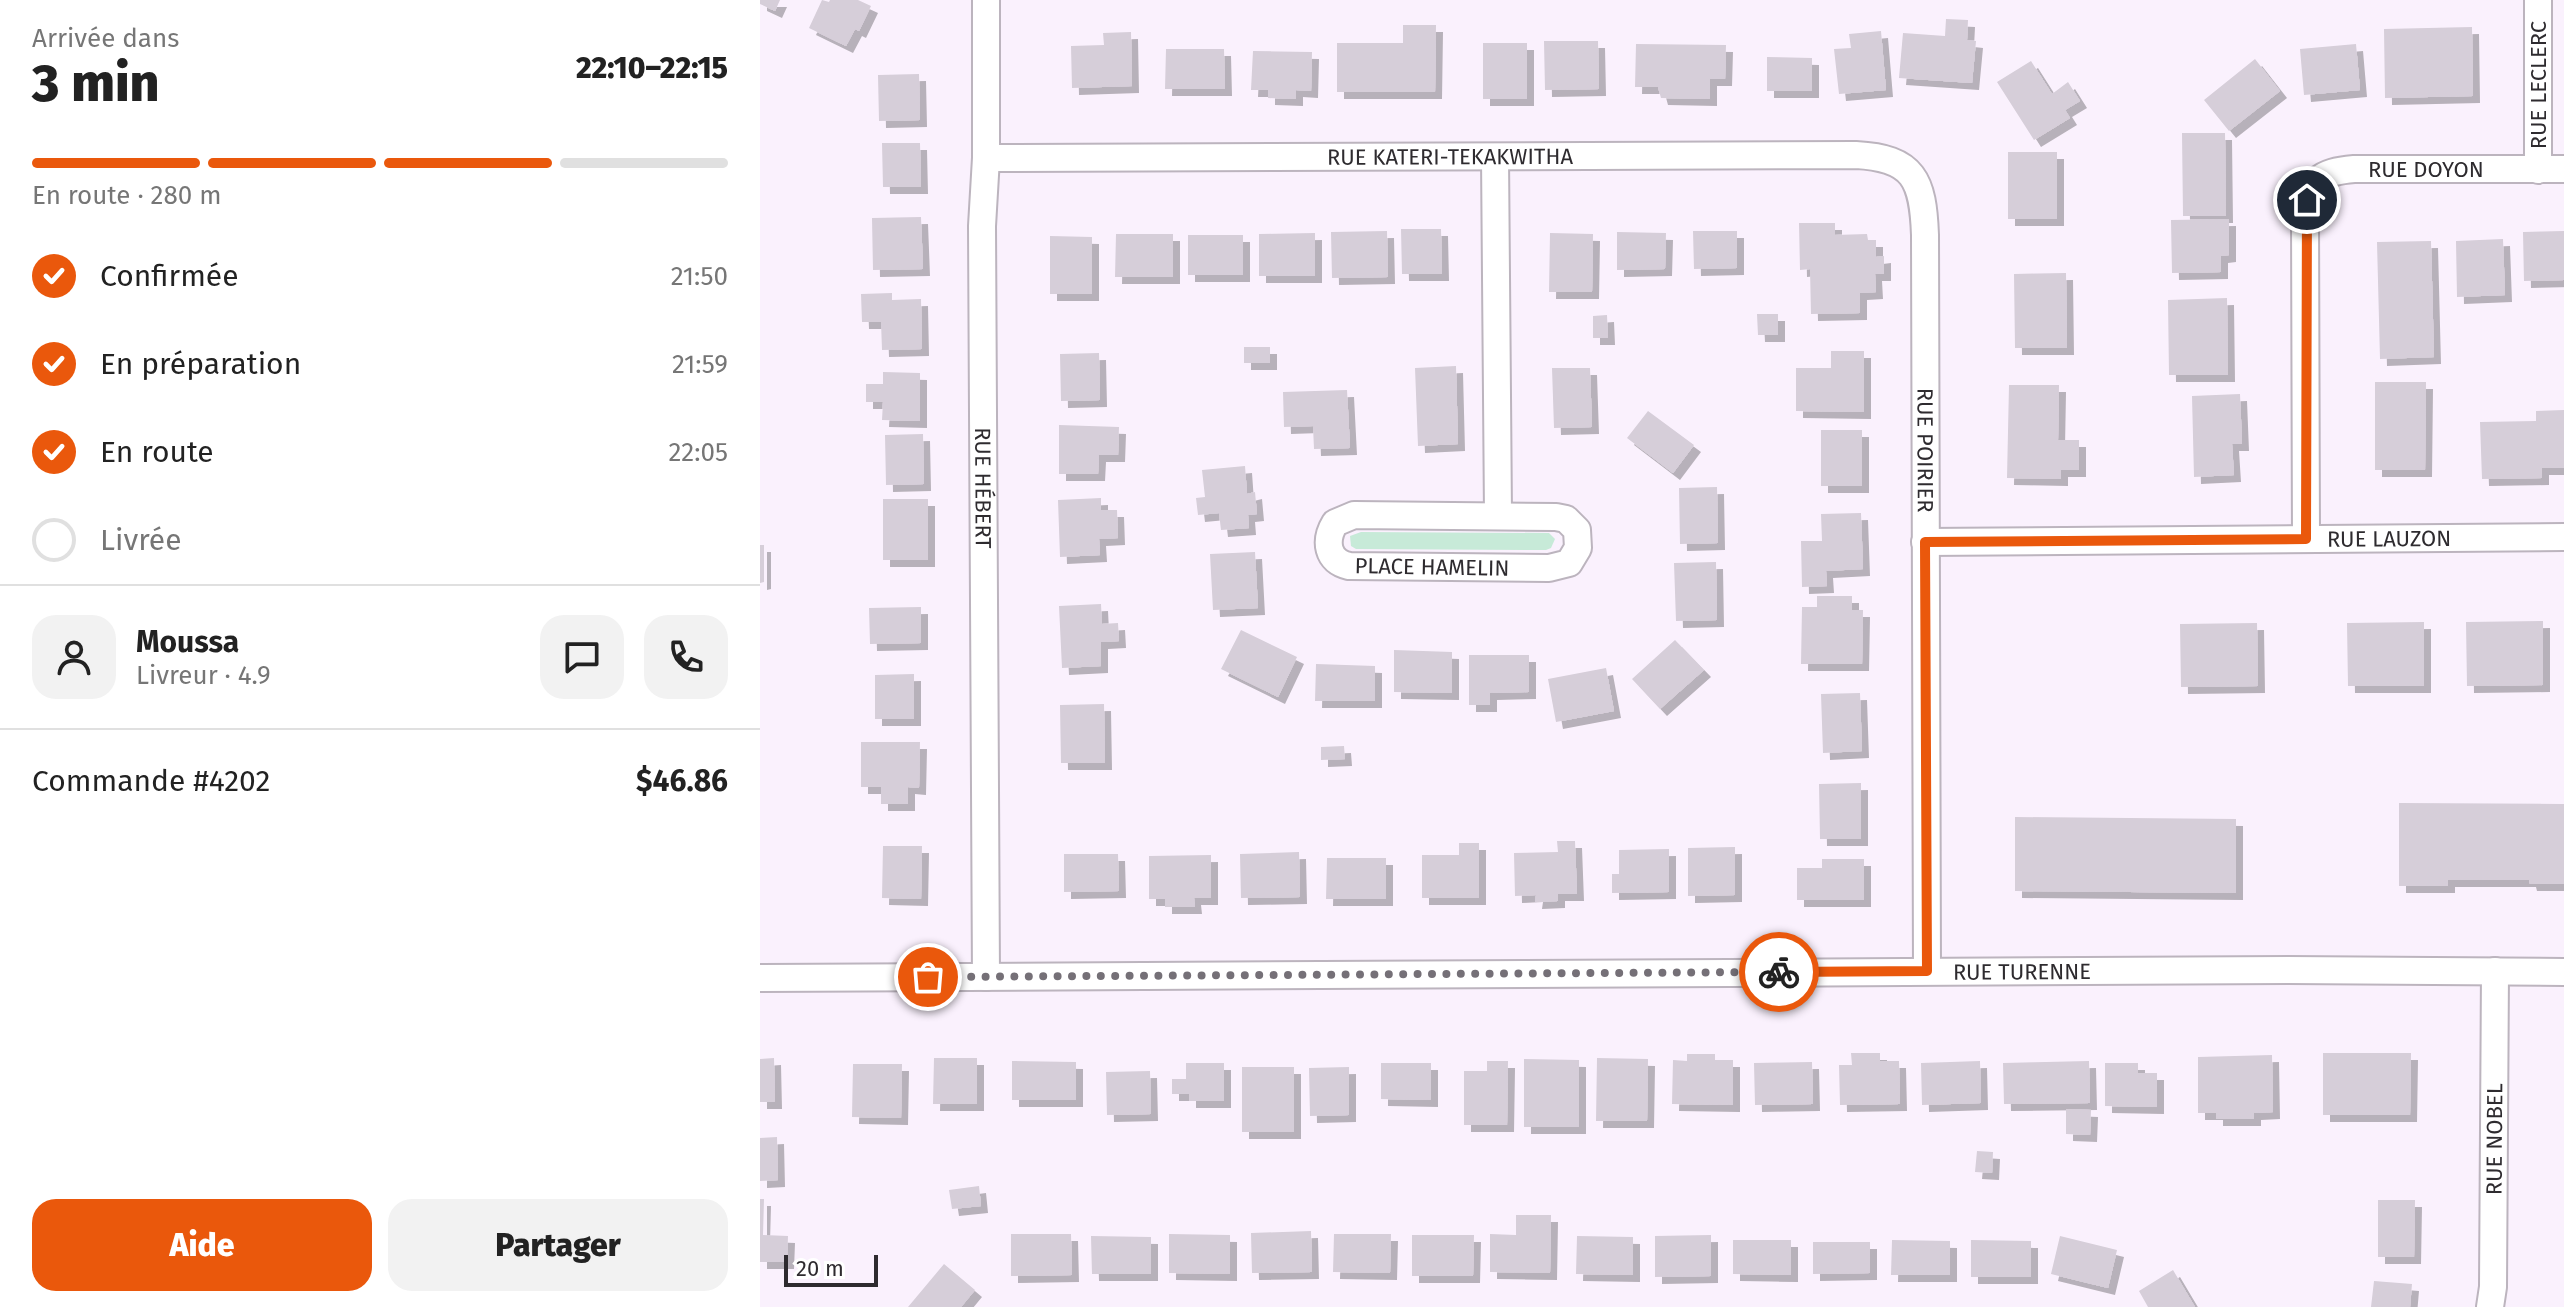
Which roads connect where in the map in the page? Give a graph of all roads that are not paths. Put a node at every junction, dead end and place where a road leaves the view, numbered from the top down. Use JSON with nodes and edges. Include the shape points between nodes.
{"nodes":[{"id":1,"x":986,"y":0,"type":"edge"},
{"id":2,"x":2538,"y":0,"type":"edge"},
{"id":3,"x":1495,"y":157,"type":"junction"},
{"id":4,"x":986,"y":158,"type":"junction"},
{"id":5,"x":2564,"y":169,"type":"edge"},
{"id":6,"x":2538,"y":170,"type":"junction"},
{"id":7,"x":1909,"y":173,"type":"joint"},
{"id":8,"x":1498,"y":515,"type":"junction"},
{"id":9,"x":2564,"y":537,"type":"edge"},
{"id":10,"x":2306,"y":539,"type":"junction"},
{"id":11,"x":1925,"y":542,"type":"junction"},
{"id":12,"x":1927,"y":971,"type":"junction"},
{"id":13,"x":2495,"y":971,"type":"junction"},
{"id":14,"x":2564,"y":972,"type":"edge"},
{"id":15,"x":986,"y":977,"type":"junction"},
{"id":16,"x":760,"y":978,"type":"edge"},
{"id":17,"x":2490,"y":1307,"type":"edge"}],
"edges":[{"from":1,"to":4,"type":"street","name":"RUE HÉBERT"},
{"from":2,"to":6,"type":"street","name":"RUE LECLERC"},
{"from":3,"to":4,"type":"street","name":"RUE KATERI-TEKAKWITHA"},
{"from":3,"to":7,"type":"street","name":"RUE KATERI-TEKAKWITHA","via":[[1856,155],[1886,157]]},
{"from":3,"to":8,"type":"street"},
{"from":4,"to":15,"type":"street","name":"RUE HÉBERT"},
{"from":5,"to":6,"type":"street","name":"RUE DOYON"},
{"from":6,"to":10,"type":"street","name":"RUE DOYON","via":[[2354,169],[2315,180],[2305,215]]},
{"from":7,"to":11,"type":"street","name":"RUE POIRIER","via":[[1918,186],[1924,215]]},
{"from":8,"to":8,"type":"street","name":"PLACE HAMELIN","via":[[1566,519],[1577,530],[1574,558],[1549,568],[1362,568],[1340,564],[1329,551],[1330,531],[1344,517]]},
{"from":9,"to":10,"type":"street","name":"RUE LAUZON"},
{"from":10,"to":11,"type":"street","name":"RUE LAUZON"},
{"from":11,"to":12,"type":"street","name":"RUE POIRIER"},
{"from":12,"to":13,"type":"street","name":"RUE TURENNE"},
{"from":12,"to":15,"type":"street","name":"RUE TURENNE"},
{"from":13,"to":14,"type":"street","name":"RUE TURENNE"},
{"from":13,"to":17,"type":"street","name":"RUE NOBEL"},
{"from":15,"to":16,"type":"street","name":"RUE TURENNE"}]}
